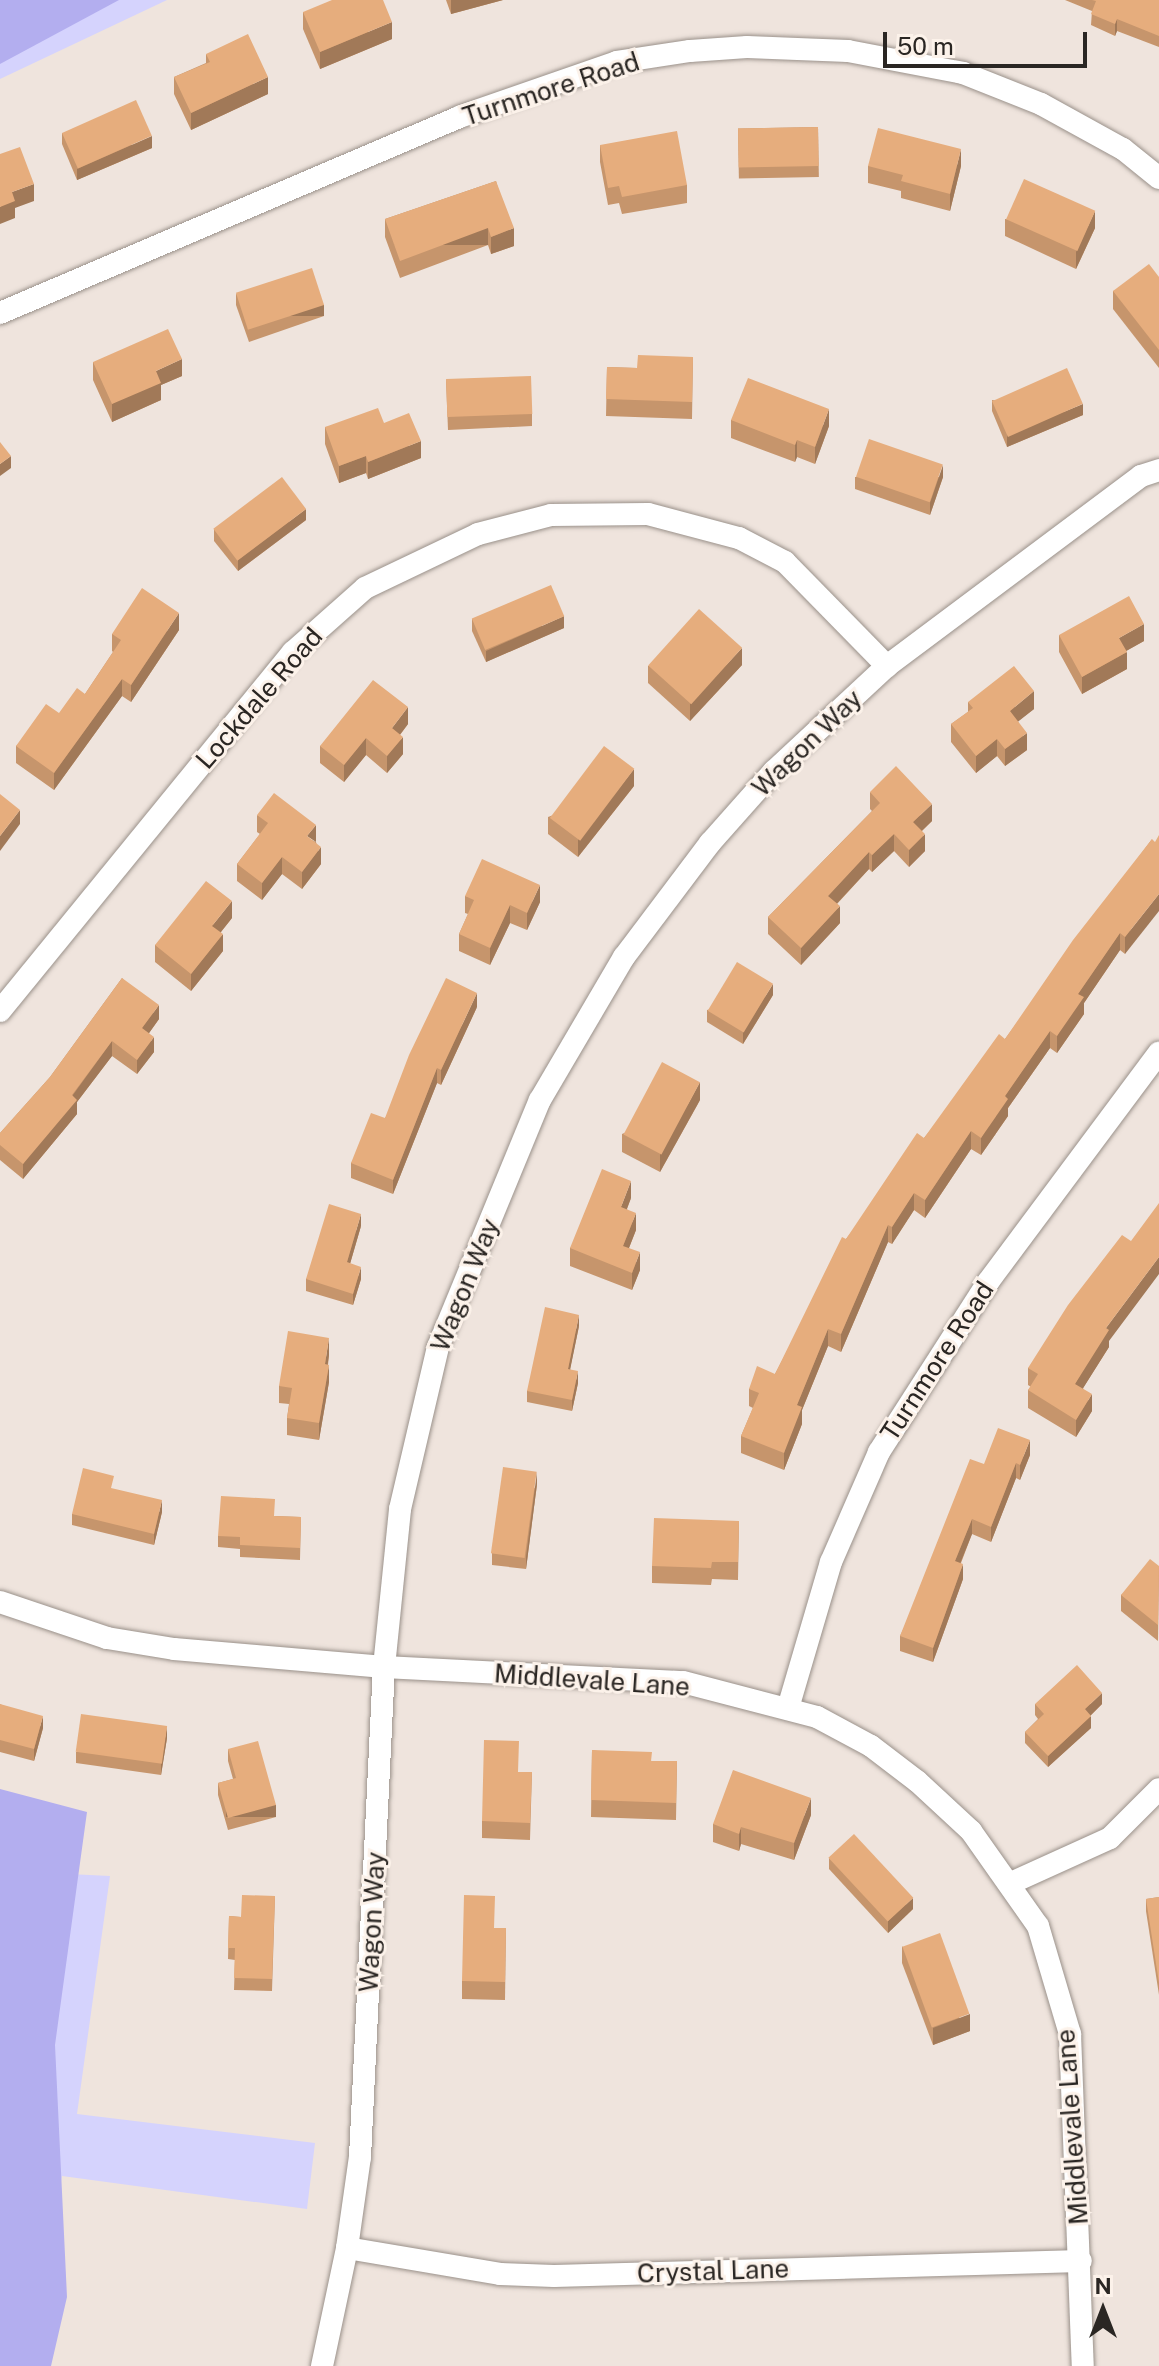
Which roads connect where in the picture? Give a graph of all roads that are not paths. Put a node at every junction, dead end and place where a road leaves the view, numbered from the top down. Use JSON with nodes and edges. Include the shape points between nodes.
{"nodes":[{"id":1,"x":1159,"y":178,"type":"edge"},
{"id":2,"x":0,"y":313,"type":"edge"},
{"id":3,"x":1159,"y":470,"type":"edge"},
{"id":4,"x":887,"y":666,"type":"junction"},
{"id":5,"x":0,"y":1011,"type":"edge"},
{"id":6,"x":1159,"y":1053,"type":"edge"},
{"id":7,"x":0,"y":1602,"type":"edge"},
{"id":8,"x":384,"y":1667,"type":"junction"},
{"id":9,"x":788,"y":1708,"type":"junction"},
{"id":10,"x":1159,"y":1789,"type":"edge"},
{"id":11,"x":1011,"y":1883,"type":"junction"},
{"id":12,"x":347,"y":2248,"type":"junction"},
{"id":13,"x":1081,"y":2261,"type":"junction"},
{"id":14,"x":322,"y":2366,"type":"edge"},
{"id":15,"x":1083,"y":2366,"type":"edge"}],
"edges":[{"from":1,"to":2,"type":"street","name":"Turnmore Road","via":[[1123,149],[1041,104],[963,73],[848,51],[690,51],[617,62],[459,117]]},
{"from":3,"to":4,"type":"street","name":"Wagon Way","via":[[1141,476]]},
{"from":4,"to":5,"type":"street","name":"Lockdale Road","via":[[785,562],[739,538],[648,514],[551,515],[478,534],[365,588],[293,652]]},
{"from":4,"to":8,"type":"street","name":"Wagon Way","via":[[774,771],[710,843],[624,957],[540,1100],[438,1347],[400,1509]]},
{"from":6,"to":9,"type":"street","name":"Turnmore Road","via":[[988,1282],[879,1452],[831,1562]]},
{"from":7,"to":8,"type":"street","name":"Middlevale Lane","via":[[107,1638]]},
{"from":8,"to":9,"type":"street","name":"Middlevale Lane","via":[[683,1682]]},
{"from":8,"to":12,"type":"street","name":"Wagon Way","via":[[360,2157]]},
{"from":9,"to":11,"type":"street","name":"Middlevale Lane","via":[[871,1746],[917,1781],[971,1831]]},
{"from":10,"to":11,"type":"street","via":[[1110,1838]]},
{"from":11,"to":13,"type":"street","name":"Middlevale Lane","via":[[1038,1926],[1070,2034]]},
{"from":12,"to":13,"type":"street","name":"Crystal Lane","via":[[500,2274],[554,2276]]},
{"from":12,"to":14,"type":"street","name":"Wagon Way"},
{"from":13,"to":15,"type":"street","name":"Middlevale Lane"}]}
